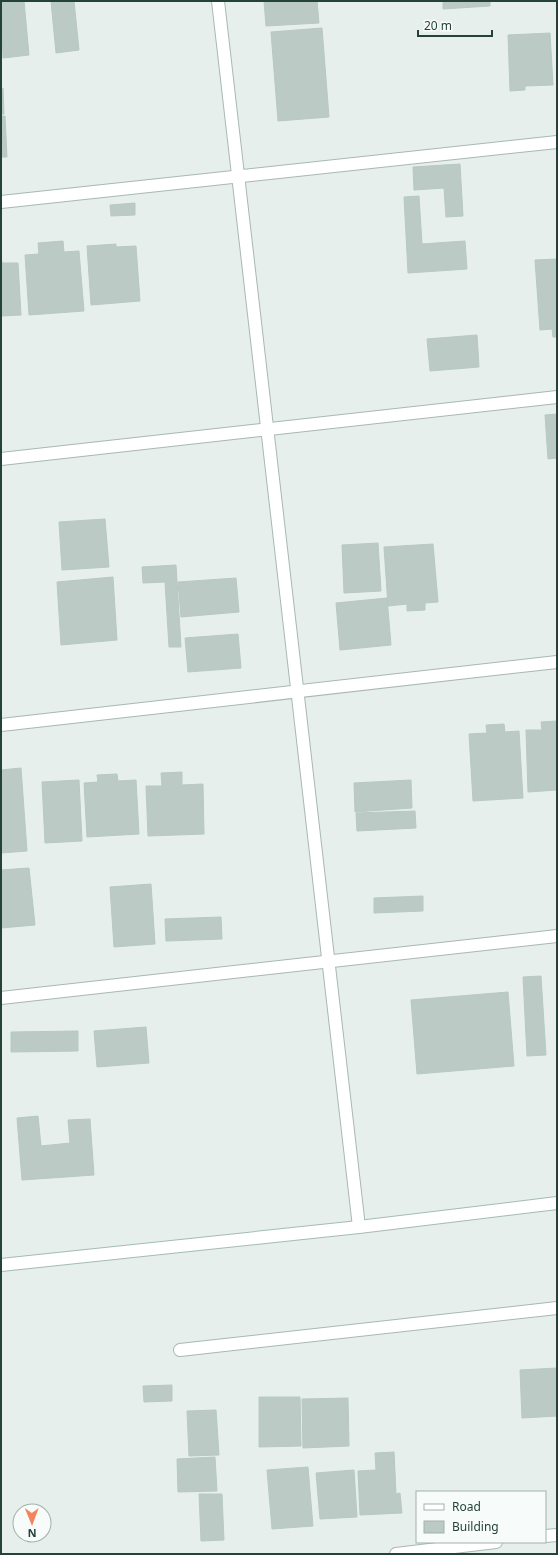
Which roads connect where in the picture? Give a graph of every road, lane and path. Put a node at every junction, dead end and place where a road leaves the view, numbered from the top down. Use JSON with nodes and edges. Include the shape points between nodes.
{"nodes":[{"id":1,"x":218,"y":1,"type":"edge"},
{"id":2,"x":557,"y":142,"type":"edge"},
{"id":3,"x":238,"y":176,"type":"junction"},
{"id":4,"x":1,"y":202,"type":"edge"},
{"id":5,"x":557,"y":397,"type":"edge"},
{"id":6,"x":267,"y":429,"type":"junction"},
{"id":7,"x":1,"y":459,"type":"edge"},
{"id":8,"x":557,"y":662,"type":"edge"},
{"id":9,"x":298,"y":691,"type":"junction"},
{"id":10,"x":1,"y":725,"type":"edge"},
{"id":11,"x":557,"y":936,"type":"edge"},
{"id":12,"x":329,"y":961,"type":"junction"},
{"id":13,"x":1,"y":998,"type":"edge"},
{"id":14,"x":557,"y":1203,"type":"edge"},
{"id":15,"x":359,"y":1227,"type":"junction"},
{"id":16,"x":1,"y":1265,"type":"edge"},
{"id":17,"x":557,"y":1308,"type":"edge"},
{"id":18,"x":180,"y":1350,"type":"dead end"},
{"id":19,"x":557,"y":1535,"type":"edge"},
{"id":20,"x":546,"y":1536,"type":"edge"},
{"id":21,"x":488,"y":1543,"type":"edge"},
{"id":22,"x":396,"y":1554,"type":"edge"}],
"edges":[{"from":1,"to":3,"type":"street"},
{"from":2,"to":3,"type":"street"},
{"from":3,"to":4,"type":"street"},
{"from":3,"to":6,"type":"street"},
{"from":5,"to":6,"type":"street"},
{"from":6,"to":7,"type":"street"},
{"from":6,"to":9,"type":"street"},
{"from":8,"to":9,"type":"street"},
{"from":9,"to":10,"type":"street"},
{"from":9,"to":12,"type":"street"},
{"from":11,"to":12,"type":"street"},
{"from":12,"to":13,"type":"street"},
{"from":12,"to":15,"type":"street"},
{"from":14,"to":15,"type":"street"},
{"from":15,"to":16,"type":"street"},
{"from":17,"to":18,"type":"street"},
{"from":19,"to":20,"type":"street"},
{"from":21,"to":22,"type":"street"}]}
